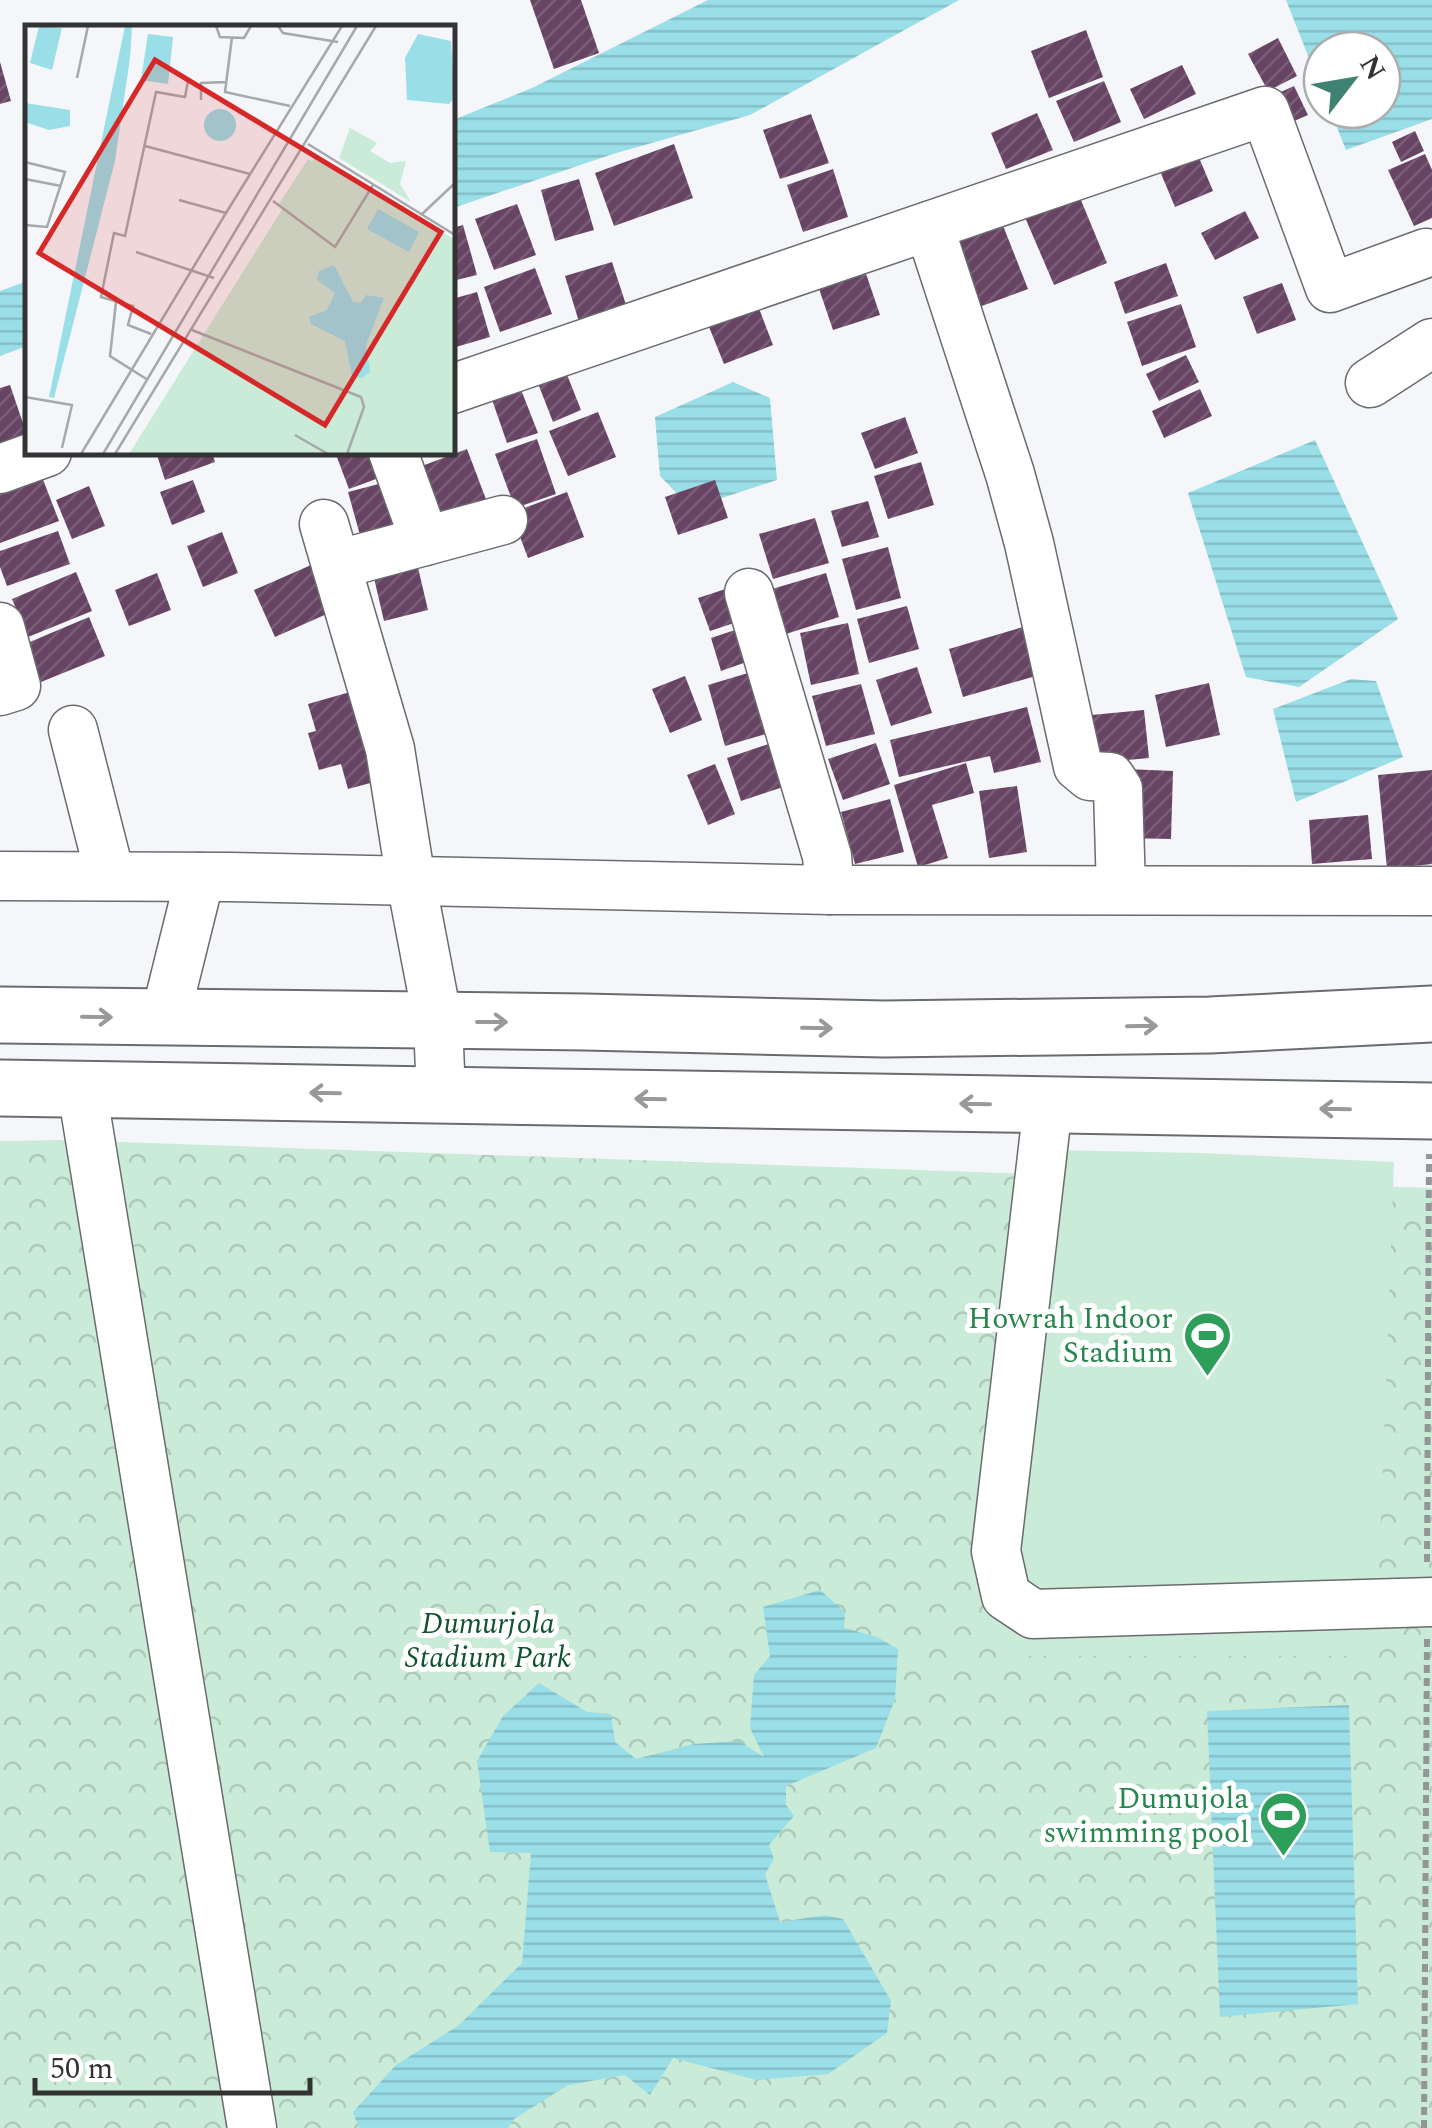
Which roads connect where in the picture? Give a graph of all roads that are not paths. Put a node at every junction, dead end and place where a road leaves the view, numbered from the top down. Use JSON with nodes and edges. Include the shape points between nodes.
{"nodes":[{"id":1,"x":930,"y":226,"type":"junction"},
{"id":2,"x":1426,"y":252,"type":"dead end"},
{"id":3,"x":1432,"y":343,"type":"edge"},
{"id":4,"x":1370,"y":383,"type":"dead end"},
{"id":5,"x":455,"y":388,"type":"edge"},
{"id":6,"x":39,"y":455,"type":"edge"},
{"id":7,"x":393,"y":455,"type":"edge"},
{"id":8,"x":0,"y":469,"type":"edge"},
{"id":9,"x":503,"y":520,"type":"dead end"},
{"id":10,"x":425,"y":541,"type":"junction"},
{"id":11,"x":749,"y":593,"type":"dead end"},
{"id":12,"x":0,"y":626,"type":"edge"},
{"id":13,"x":0,"y":691,"type":"edge"},
{"id":14,"x":73,"y":730,"type":"dead end"},
{"id":15,"x":110,"y":875,"type":"junction"},
{"id":16,"x":0,"y":876,"type":"edge"},
{"id":17,"x":200,"y":877,"type":"junction"},
{"id":18,"x":411,"y":881,"type":"junction"},
{"id":19,"x":830,"y":890,"type":"junction"},
{"id":20,"x":1121,"y":890,"type":"junction"},
{"id":21,"x":1432,"y":890,"type":"edge"},
{"id":22,"x":1432,"y":1014,"type":"edge"},
{"id":23,"x":0,"y":1015,"type":"edge"},
{"id":24,"x":164,"y":1018,"type":"junction"},
{"id":25,"x":438,"y":1022,"type":"junction"},
{"id":26,"x":0,"y":1088,"type":"edge"},
{"id":27,"x":82,"y":1090,"type":"junction"},
{"id":28,"x":441,"y":1095,"type":"junction"},
{"id":29,"x":1048,"y":1105,"type":"junction"},
{"id":30,"x":1432,"y":1111,"type":"edge"},
{"id":31,"x":1432,"y":1602,"type":"edge"},
{"id":32,"x":252,"y":2128,"type":"edge"}],
"edges":[{"from":1,"to":2,"type":"street","via":[[1265,111],[1330,288]]},
{"from":1,"to":5,"type":"street"},
{"from":1,"to":20,"type":"street","via":[[1019,508],[1078,766],[1090,776],[1110,777],[1118,789]]},
{"from":3,"to":4,"type":"street"},
{"from":6,"to":8,"type":"street"},
{"from":7,"to":10,"type":"street"},
{"from":9,"to":10,"type":"street"},
{"from":10,"to":18,"type":"street","via":[[330,544],[390,748]]},
{"from":11,"to":19,"type":"street","via":[[826,856]]},
{"from":12,"to":13,"type":"street","via":[[16,686]]},
{"from":14,"to":15,"type":"street"},
{"from":15,"to":16,"type":"street"},
{"from":15,"to":17,"type":"street"},
{"from":17,"to":18,"type":"street"},
{"from":17,"to":24,"type":"street"},
{"from":18,"to":19,"type":"street"},
{"from":18,"to":25,"type":"street"},
{"from":19,"to":20,"type":"street"},
{"from":20,"to":21,"type":"street"},
{"from":25,"to":22,"type":"main road","one_way":true,"via":[[884,1030]]},
{"from":23,"to":24,"type":"main road","one_way":true},
{"from":24,"to":25,"type":"main road"},
{"from":25,"to":28,"type":"street"},
{"from":26,"to":27,"type":"main road"},
{"from":28,"to":27,"type":"main road","one_way":true},
{"from":27,"to":32,"type":"street"},
{"from":29,"to":28,"type":"main road","one_way":true},
{"from":30,"to":29,"type":"main road","one_way":true},
{"from":29,"to":31,"type":"street","via":[[996,1551],[1006,1596],[1033,1614]]}]}
